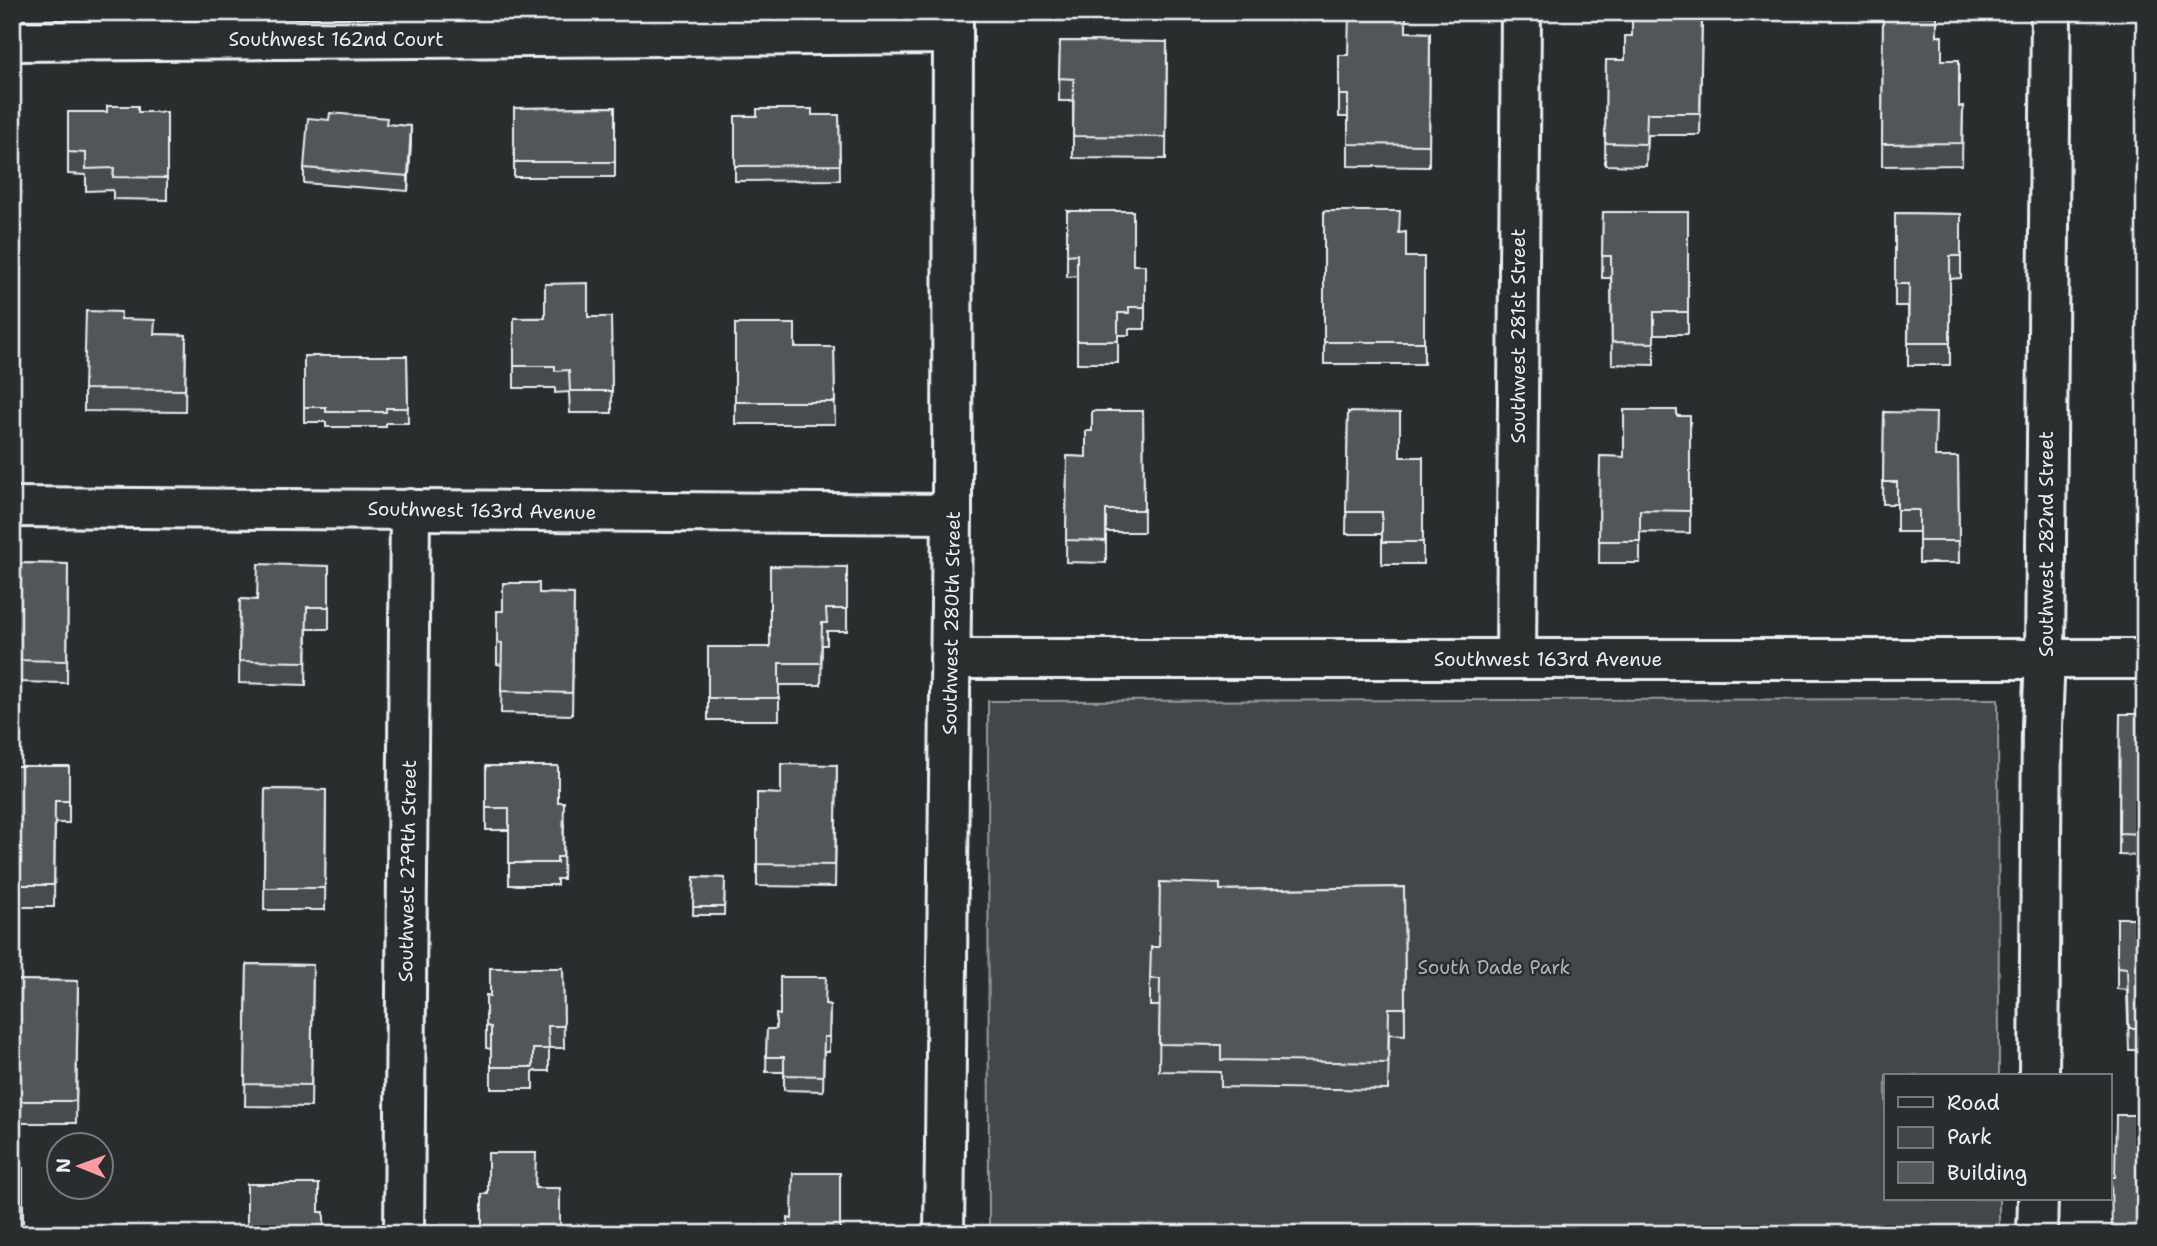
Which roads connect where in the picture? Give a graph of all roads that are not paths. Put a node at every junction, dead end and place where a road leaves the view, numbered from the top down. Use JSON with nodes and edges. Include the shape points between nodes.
{"nodes":[{"id":1,"x":1521,"y":12,"type":"edge"},
{"id":2,"x":2051,"y":12,"type":"edge"},
{"id":3,"x":953,"y":23,"type":"edge"},
{"id":4,"x":12,"y":41,"type":"edge"},
{"id":5,"x":12,"y":507,"type":"edge"},
{"id":6,"x":410,"y":509,"type":"junction"},
{"id":7,"x":952,"y":514,"type":"junction"},
{"id":8,"x":2045,"y":658,"type":"junction"},
{"id":9,"x":950,"y":659,"type":"junction"},
{"id":10,"x":1516,"y":659,"type":"junction"},
{"id":11,"x":2145,"y":659,"type":"edge"},
{"id":12,"x":2039,"y":1074,"type":"edge"},
{"id":13,"x":2038,"y":1200,"type":"edge"},
{"id":14,"x":404,"y":1234,"type":"edge"},
{"id":15,"x":944,"y":1234,"type":"edge"},
{"id":16,"x":2037,"y":1234,"type":"edge"}],
"edges":[{"from":1,"to":10,"type":"street","name":"Southwest 281st Street"},
{"from":2,"to":8,"type":"street","name":"Southwest 282nd Street"},
{"from":3,"to":4,"type":"street","name":"Southwest 162nd Court"},
{"from":3,"to":7,"type":"street","name":"Southwest 280th Street"},
{"from":5,"to":6,"type":"street","name":"Southwest 163rd Avenue"},
{"from":6,"to":7,"type":"street","name":"Southwest 163rd Avenue"},
{"from":6,"to":14,"type":"street","name":"Southwest 279th Street"},
{"from":7,"to":9,"type":"street","name":"Southwest 280th Street"},
{"from":8,"to":10,"type":"street","name":"Southwest 163rd Avenue"},
{"from":8,"to":11,"type":"street","name":"Southwest 163rd Avenue"},
{"from":8,"to":12,"type":"street","name":"Southwest 282nd Street"},
{"from":9,"to":10,"type":"street","name":"Southwest 163rd Avenue"},
{"from":9,"to":15,"type":"street","name":"Southwest 280th Street"},
{"from":13,"to":16,"type":"street"}]}
